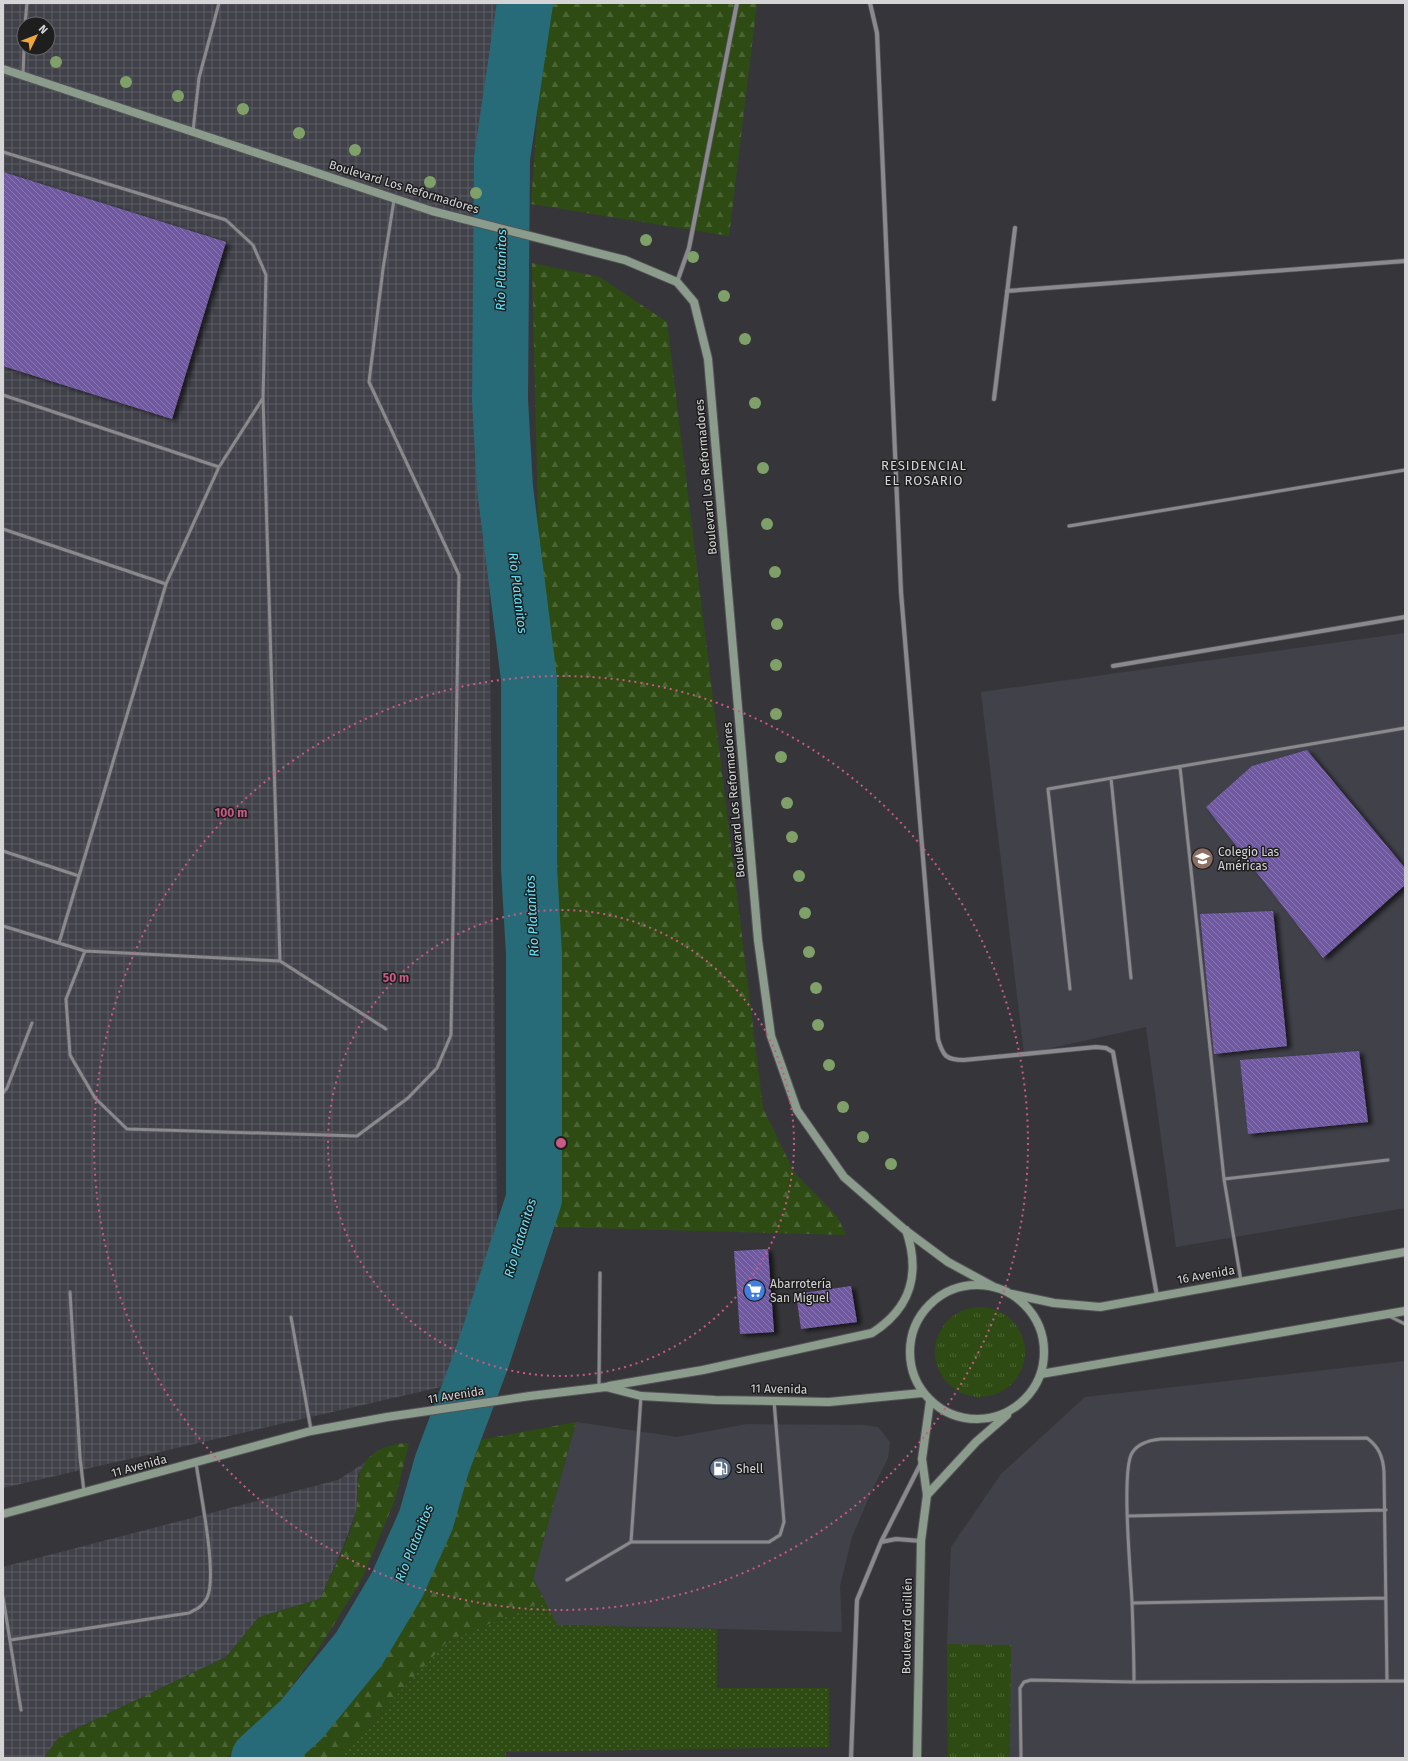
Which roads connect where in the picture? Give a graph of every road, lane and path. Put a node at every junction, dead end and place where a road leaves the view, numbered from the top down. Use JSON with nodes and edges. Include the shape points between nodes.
{"nodes":[{"id":1,"x":26,"y":3,"type":"edge"},
{"id":2,"x":218,"y":3,"type":"edge"},
{"id":3,"x":737,"y":3,"type":"edge"},
{"id":4,"x":870,"y":3,"type":"edge"},
{"id":5,"x":25,"y":16,"type":"edge"},
{"id":6,"x":24,"y":56,"type":"edge"},
{"id":7,"x":3,"y":69,"type":"edge"},
{"id":8,"x":23,"y":75,"type":"junction"},
{"id":9,"x":193,"y":131,"type":"junction"},
{"id":10,"x":3,"y":152,"type":"edge"},
{"id":11,"x":394,"y":198,"type":"junction"},
{"id":12,"x":1015,"y":228,"type":"dead end"},
{"id":13,"x":1405,"y":261,"type":"edge"},
{"id":14,"x":677,"y":282,"type":"junction"},
{"id":15,"x":1007,"y":291,"type":"junction"},
{"id":16,"x":3,"y":395,"type":"edge"},
{"id":17,"x":263,"y":398,"type":"junction"},
{"id":18,"x":994,"y":399,"type":"dead end"},
{"id":19,"x":219,"y":467,"type":"junction"},
{"id":20,"x":1405,"y":470,"type":"edge"},
{"id":21,"x":1069,"y":526,"type":"dead end"},
{"id":22,"x":3,"y":529,"type":"edge"},
{"id":23,"x":166,"y":584,"type":"junction"},
{"id":24,"x":1405,"y":617,"type":"edge"},
{"id":25,"x":1113,"y":666,"type":"dead end"},
{"id":26,"x":1405,"y":728,"type":"edge"},
{"id":27,"x":1180,"y":766,"type":"junction"},
{"id":28,"x":1111,"y":778,"type":"junction"},
{"id":29,"x":3,"y":851,"type":"edge"},
{"id":30,"x":79,"y":876,"type":"junction"},
{"id":31,"x":3,"y":926,"type":"edge"},
{"id":32,"x":59,"y":943,"type":"junction"},
{"id":33,"x":85,"y":951,"type":"junction"},
{"id":34,"x":280,"y":961,"type":"junction"},
{"id":35,"x":1131,"y":978,"type":"dead end"},
{"id":36,"x":1070,"y":989,"type":"dead end"},
{"id":37,"x":32,"y":1023,"type":"dead end"},
{"id":38,"x":386,"y":1029,"type":"dead end"},
{"id":39,"x":3,"y":1093,"type":"edge"},
{"id":40,"x":1388,"y":1160,"type":"dead end"},
{"id":41,"x":1224,"y":1178,"type":"junction"},
{"id":42,"x":905,"y":1230,"type":"junction"},
{"id":43,"x":1405,"y":1252,"type":"edge"},
{"id":44,"x":600,"y":1273,"type":"dead end"},
{"id":45,"x":1241,"y":1281,"type":"junction"},
{"id":46,"x":994,"y":1287,"type":"junction"},
{"id":47,"x":70,"y":1292,"type":"dead end"},
{"id":48,"x":1010,"y":1294,"type":"junction"},
{"id":49,"x":1157,"y":1296,"type":"junction"},
{"id":50,"x":1405,"y":1311,"type":"edge"},
{"id":51,"x":1386,"y":1314,"type":"junction"},
{"id":52,"x":291,"y":1317,"type":"dead end"},
{"id":53,"x":1405,"y":1324,"type":"edge"},
{"id":54,"x":1041,"y":1374,"type":"junction"},
{"id":55,"x":603,"y":1387,"type":"junction"},
{"id":56,"x":922,"y":1393,"type":"junction"},
{"id":57,"x":641,"y":1396,"type":"junction"},
{"id":58,"x":774,"y":1401,"type":"junction"},
{"id":59,"x":930,"y":1401,"type":"junction"},
{"id":60,"x":1016,"y":1408,"type":"junction"},
{"id":61,"x":311,"y":1432,"type":"junction"},
{"id":62,"x":922,"y":1459,"type":"junction"},
{"id":63,"x":196,"y":1463,"type":"junction"},
{"id":64,"x":84,"y":1494,"type":"junction"},
{"id":65,"x":927,"y":1495,"type":"junction"},
{"id":66,"x":1386,"y":1510,"type":"junction"},
{"id":67,"x":3,"y":1514,"type":"edge"},
{"id":68,"x":1128,"y":1516,"type":"junction"},
{"id":69,"x":921,"y":1541,"type":"junction"},
{"id":70,"x":631,"y":1542,"type":"junction"},
{"id":71,"x":881,"y":1542,"type":"junction"},
{"id":72,"x":567,"y":1580,"type":"dead end"},
{"id":73,"x":3,"y":1597,"type":"edge"},
{"id":74,"x":1386,"y":1598,"type":"junction"},
{"id":75,"x":1132,"y":1603,"type":"junction"},
{"id":76,"x":10,"y":1640,"type":"junction"},
{"id":77,"x":1387,"y":1681,"type":"junction"},
{"id":78,"x":1405,"y":1681,"type":"edge"},
{"id":79,"x":1134,"y":1682,"type":"junction"},
{"id":80,"x":21,"y":1710,"type":"dead end"},
{"id":81,"x":851,"y":1758,"type":"edge"},
{"id":82,"x":917,"y":1758,"type":"edge"},
{"id":83,"x":1021,"y":1758,"type":"edge"}],
"edges":[{"from":1,"to":5,"type":"lane"},
{"from":2,"to":9,"type":"lane","via":[[198,78]]},
{"from":3,"to":14,"type":"street","via":[[689,248]]},
{"from":4,"to":49,"type":"street","via":[[877,33],[901,592],[938,1039],[942,1053],[952,1060],[1096,1047],[1113,1052]]},
{"from":6,"to":8,"type":"lane"},
{"from":7,"to":8,"type":"main road","name":"Boulevard Los Reformadores"},
{"from":8,"to":9,"type":"main road","name":"Boulevard Los Reformadores"},
{"from":9,"to":11,"type":"main road","name":"Boulevard Los Reformadores"},
{"from":10,"to":17,"type":"lane","via":[[226,220],[253,245],[266,275]]},
{"from":11,"to":14,"type":"main road","name":"Boulevard Los Reformadores","via":[[432,211],[625,260]]},
{"from":11,"to":33,"type":"lane","via":[[369,382],[459,575],[451,1035],[437,1068],[408,1098],[357,1136],[127,1129],[95,1098],[70,1054],[66,999]]},
{"from":12,"to":15,"type":"street"},
{"from":13,"to":15,"type":"street"},
{"from":14,"to":42,"type":"main road","name":"Boulevard Los Reformadores","via":[[694,302],[708,359],[758,940],[771,1036],[797,1110],[844,1177]]},
{"from":15,"to":18,"type":"street"},
{"from":16,"to":19,"type":"lane"},
{"from":17,"to":19,"type":"lane"},
{"from":17,"to":34,"type":"lane"},
{"from":19,"to":23,"type":"lane"},
{"from":20,"to":21,"type":"lane"},
{"from":22,"to":23,"type":"lane"},
{"from":23,"to":30,"type":"lane"},
{"from":24,"to":25,"type":"street"},
{"from":26,"to":27,"type":"lane"},
{"from":27,"to":28,"type":"lane"},
{"from":27,"to":41,"type":"lane"},
{"from":28,"to":35,"type":"lane"},
{"from":28,"to":36,"type":"lane","via":[[1048,789]]},
{"from":29,"to":30,"type":"lane"},
{"from":30,"to":32,"type":"lane"},
{"from":31,"to":32,"type":"lane"},
{"from":32,"to":33,"type":"lane"},
{"from":33,"to":34,"type":"lane"},
{"from":34,"to":38,"type":"lane"},
{"from":37,"to":39,"type":"lane"},
{"from":40,"to":41,"type":"lane"},
{"from":41,"to":45,"type":"lane"},
{"from":42,"to":46,"type":"main road","name":"Boulevard Los Reformadores","via":[[948,1262]]},
{"from":42,"to":55,"type":"main road","via":[[914,1263],[907,1296],[899,1311],[872,1333],[703,1370]]},
{"from":43,"to":45,"type":"main road","name":"16 Avenida"},
{"from":44,"to":55,"type":"lane"},
{"from":45,"to":49,"type":"main road","name":"16 Avenida"},
{"from":46,"to":48,"type":"main road"},
{"from":46,"to":56,"type":"main road","via":[[978,1284],[961,1286],[945,1292],[919,1317],[911,1335],[909,1355],[913,1375]]},
{"from":47,"to":64,"type":"lane"},
{"from":48,"to":49,"type":"main road","name":"16 Avenida","via":[[1054,1303],[1100,1307]]},
{"from":48,"to":54,"type":"main road","via":[[1024,1305],[1036,1320],[1043,1344]]},
{"from":50,"to":51,"type":"main road"},
{"from":51,"to":53,"type":"lane"},
{"from":51,"to":54,"type":"main road"},
{"from":52,"to":61,"type":"lane"},
{"from":54,"to":60,"type":"main road","via":[[1031,1393]]},
{"from":55,"to":57,"type":"main road","name":"11 Avenida"},
{"from":55,"to":61,"type":"main road","name":"11 Avenida","via":[[387,1417]]},
{"from":56,"to":58,"type":"main road","name":"11 Avenida","via":[[829,1402]]},
{"from":56,"to":59,"type":"main road"},
{"from":57,"to":58,"type":"main road","name":"11 Avenida"},
{"from":57,"to":70,"type":"lane"},
{"from":58,"to":70,"type":"lane","via":[[784,1522],[780,1535],[769,1542]]},
{"from":59,"to":60,"type":"main road","via":[[949,1414],[971,1420],[994,1418]]},
{"from":59,"to":62,"type":"main road","name":"Boulevard Guillén"},
{"from":60,"to":65,"type":"main road","via":[[976,1442]]},
{"from":61,"to":63,"type":"main road","name":"11 Avenida"},
{"from":62,"to":65,"type":"main road","name":"Boulevard Guillén"},
{"from":62,"to":71,"type":"street"},
{"from":63,"to":64,"type":"main road","name":"11 Avenida"},
{"from":63,"to":76,"type":"lane","via":[[210,1555],[210,1588],[208,1598],[202,1606],[189,1613]]},
{"from":64,"to":67,"type":"main road","name":"11 Avenida"},
{"from":65,"to":69,"type":"main road","name":"Boulevard Guillén"},
{"from":66,"to":68,"type":"lane"},
{"from":66,"to":68,"type":"lane","via":[[1384,1462],[1375,1444],[1367,1438],[1161,1439],[1140,1445],[1132,1452],[1128,1461]]},
{"from":66,"to":74,"type":"lane"},
{"from":68,"to":75,"type":"lane"},
{"from":69,"to":71,"type":"street","via":[[896,1539]]},
{"from":69,"to":82,"type":"main road","name":"Boulevard Guillén"},
{"from":70,"to":72,"type":"lane"},
{"from":71,"to":81,"type":"street","via":[[857,1600]]},
{"from":73,"to":76,"type":"lane"},
{"from":74,"to":75,"type":"lane"},
{"from":74,"to":77,"type":"lane"},
{"from":75,"to":79,"type":"lane"},
{"from":76,"to":80,"type":"lane"},
{"from":77,"to":78,"type":"lane"},
{"from":77,"to":79,"type":"lane"},
{"from":79,"to":83,"type":"lane","via":[[1024,1682],[1020,1688]]}]}
